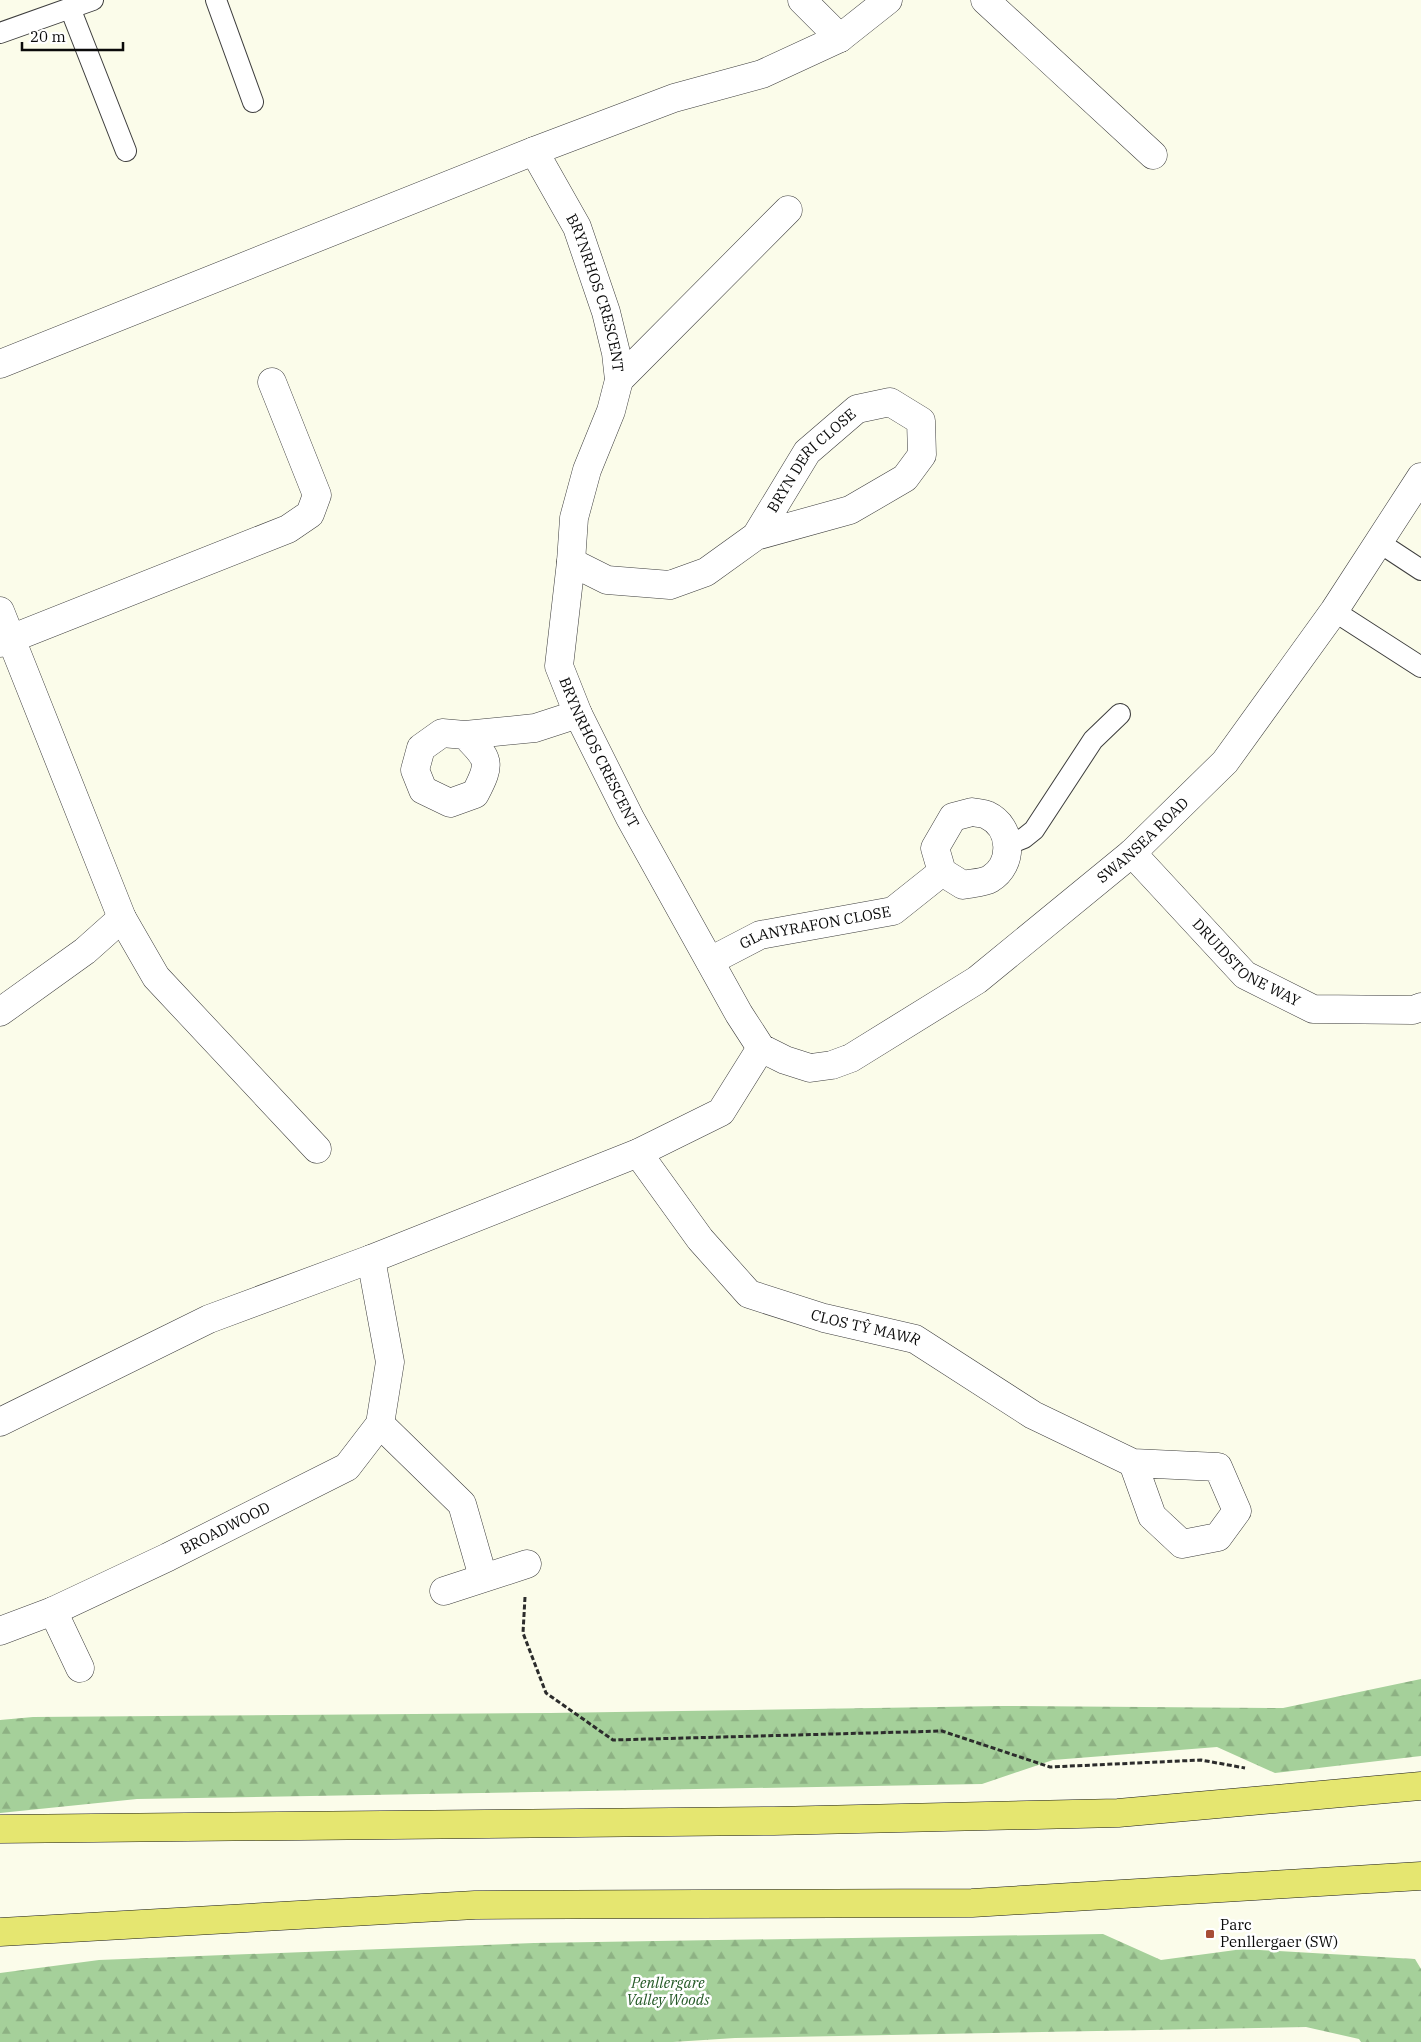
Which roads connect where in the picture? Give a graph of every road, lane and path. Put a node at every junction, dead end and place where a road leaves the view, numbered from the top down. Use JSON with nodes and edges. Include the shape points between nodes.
{"nodes":[{"id":1,"x":93,"y":0,"type":"edge"},
{"id":2,"x":216,"y":0,"type":"edge"},
{"id":3,"x":802,"y":0,"type":"edge"},
{"id":4,"x":888,"y":0,"type":"edge"},
{"id":5,"x":985,"y":0,"type":"edge"},
{"id":6,"x":70,"y":8,"type":"junction"},
{"id":7,"x":0,"y":33,"type":"edge"},
{"id":8,"x":840,"y":38,"type":"junction"},
{"id":9,"x":253,"y":102,"type":"dead end"},
{"id":10,"x":126,"y":151,"type":"dead end"},
{"id":11,"x":534,"y":151,"type":"junction"},
{"id":12,"x":1154,"y":155,"type":"dead end"},
{"id":13,"x":788,"y":210,"type":"dead end"},
{"id":14,"x":0,"y":364,"type":"edge"},
{"id":15,"x":619,"y":380,"type":"junction"},
{"id":16,"x":272,"y":382,"type":"dead end"},
{"id":17,"x":1420,"y":482,"type":"edge"},
{"id":18,"x":756,"y":536,"type":"junction"},
{"id":19,"x":1380,"y":542,"type":"junction"},
{"id":20,"x":571,"y":562,"type":"junction"},
{"id":21,"x":1421,"y":570,"type":"edge"},
{"id":22,"x":0,"y":611,"type":"edge"},
{"id":23,"x":1334,"y":611,"type":"junction"},
{"id":24,"x":5,"y":640,"type":"edge"},
{"id":25,"x":1421,"y":668,"type":"edge"},
{"id":26,"x":578,"y":714,"type":"junction"},
{"id":27,"x":1120,"y":714,"type":"dead end"},
{"id":28,"x":465,"y":734,"type":"junction"},
{"id":29,"x":1009,"y":844,"type":"junction"},
{"id":30,"x":1132,"y":853,"type":"junction"},
{"id":31,"x":942,"y":872,"type":"junction"},
{"id":32,"x":122,"y":918,"type":"junction"},
{"id":33,"x":710,"y":961,"type":"junction"},
{"id":34,"x":1421,"y":1007,"type":"edge"},
{"id":35,"x":0,"y":1012,"type":"edge"},
{"id":36,"x":761,"y":1048,"type":"junction"},
{"id":37,"x":317,"y":1149,"type":"dead end"},
{"id":38,"x":638,"y":1153,"type":"junction"},
{"id":39,"x":371,"y":1259,"type":"junction"},
{"id":40,"x":0,"y":1422,"type":"edge"},
{"id":41,"x":380,"y":1424,"type":"junction"},
{"id":42,"x":1133,"y":1463,"type":"dead end"},
{"id":43,"x":526,"y":1564,"type":"joint"},
{"id":44,"x":483,"y":1577,"type":"junction"},
{"id":45,"x":444,"y":1592,"type":"dead end"},
{"id":46,"x":53,"y":1611,"type":"junction"},
{"id":47,"x":0,"y":1631,"type":"edge"},
{"id":48,"x":80,"y":1668,"type":"dead end"},
{"id":49,"x":1250,"y":1769,"type":"dead end"},
{"id":50,"x":1421,"y":1786,"type":"edge"},
{"id":51,"x":0,"y":1829,"type":"edge"},
{"id":52,"x":1421,"y":1876,"type":"edge"},
{"id":53,"x":0,"y":1932,"type":"edge"}],
"edges":[{"from":1,"to":6,"type":"lane"},
{"from":2,"to":9,"type":"lane"},
{"from":3,"to":8,"type":"street"},
{"from":4,"to":8,"type":"street"},
{"from":5,"to":12,"type":"street"},
{"from":6,"to":7,"type":"lane"},
{"from":6,"to":10,"type":"lane"},
{"from":8,"to":11,"type":"street","via":[[762,74],[674,98]]},
{"from":11,"to":14,"type":"street"},
{"from":11,"to":15,"type":"street","name":"BRYNRHOS CRESCENT","via":[[577,228],[606,312]]},
{"from":13,"to":15,"type":"street"},
{"from":15,"to":20,"type":"street","name":"BRYNRHOS CRESCENT","via":[[611,411],[587,470],[574,518]]},
{"from":16,"to":24,"type":"street","via":[[317,495],[310,514],[288,529]]},
{"from":17,"to":19,"type":"street","name":"SWANSEA ROAD"},
{"from":18,"to":18,"type":"street","name":"BRYN DERI CLOSE","via":[[807,452],[857,409],[890,402],[921,421],[922,455],[905,478],[850,510]]},
{"from":18,"to":20,"type":"street","name":"BRYN DERI CLOSE","via":[[706,572],[670,585],[607,580]]},
{"from":19,"to":21,"type":"lane"},
{"from":19,"to":23,"type":"street","name":"SWANSEA ROAD"},
{"from":20,"to":26,"type":"street","name":"BRYNRHOS CRESCENT","via":[[559,666]]},
{"from":22,"to":24,"type":"street"},
{"from":23,"to":25,"type":"lane"},
{"from":23,"to":30,"type":"street","name":"SWANSEA ROAD","via":[[1225,762]]},
{"from":24,"to":32,"type":"street"},
{"from":26,"to":28,"type":"street","via":[[535,728]]},
{"from":26,"to":33,"type":"street","name":"BRYNRHOS CRESCENT","via":[[630,818]]},
{"from":27,"to":29,"type":"lane","via":[[1093,740],[1034,830]]},
{"from":28,"to":28,"type":"street","via":[[442,733],[421,748],[415,770],[423,790],[450,803],[475,794],[486,773],[484,755]]},
{"from":29,"to":31,"type":"street","via":[[1004,866],[989,880],[963,885]]},
{"from":29,"to":31,"type":"street","via":[[1001,826],[987,815],[972,812],[952,817],[935,848]]},
{"from":30,"to":34,"type":"street","name":"DRUIDSTONE WAY","via":[[1245,975],[1313,1009],[1414,1010]]},
{"from":30,"to":36,"type":"street","name":"SWANSEA ROAD","via":[[977,980],[851,1058],[810,1068]]},
{"from":31,"to":33,"type":"street","name":"GLANYRAFON CLOSE","via":[[893,911],[760,935]]},
{"from":32,"to":35,"type":"street","via":[[85,951]]},
{"from":32,"to":37,"type":"street","via":[[156,977]]},
{"from":33,"to":36,"type":"street","name":"BRYNRHOS CRESCENT"},
{"from":36,"to":38,"type":"street","via":[[721,1112]]},
{"from":38,"to":39,"type":"street"},
{"from":38,"to":42,"type":"street","name":"CLOS TŶ MAWR","via":[[700,1239],[749,1294],[824,1318],[915,1340],[1033,1415]]},
{"from":39,"to":40,"type":"street","via":[[209,1319]]},
{"from":39,"to":41,"type":"street","name":"BROADWOOD","via":[[390,1362]]},
{"from":41,"to":44,"type":"street","via":[[462,1504]]},
{"from":41,"to":46,"type":"street","name":"BROADWOOD","via":[[347,1467]]},
{"from":43,"to":44,"type":"street"},
{"from":43,"to":49,"type":"path","via":[[523,1633],[546,1693],[613,1740],[942,1731],[1050,1767],[1201,1760]]},
{"from":44,"to":45,"type":"street"},
{"from":46,"to":47,"type":"street","name":"BROADWOOD"},
{"from":46,"to":48,"type":"street"},
{"from":50,"to":51,"type":"main road","via":[[1118,1813],[774,1821]]},
{"from":52,"to":53,"type":"main road","via":[[972,1904],[475,1905]]}]}
